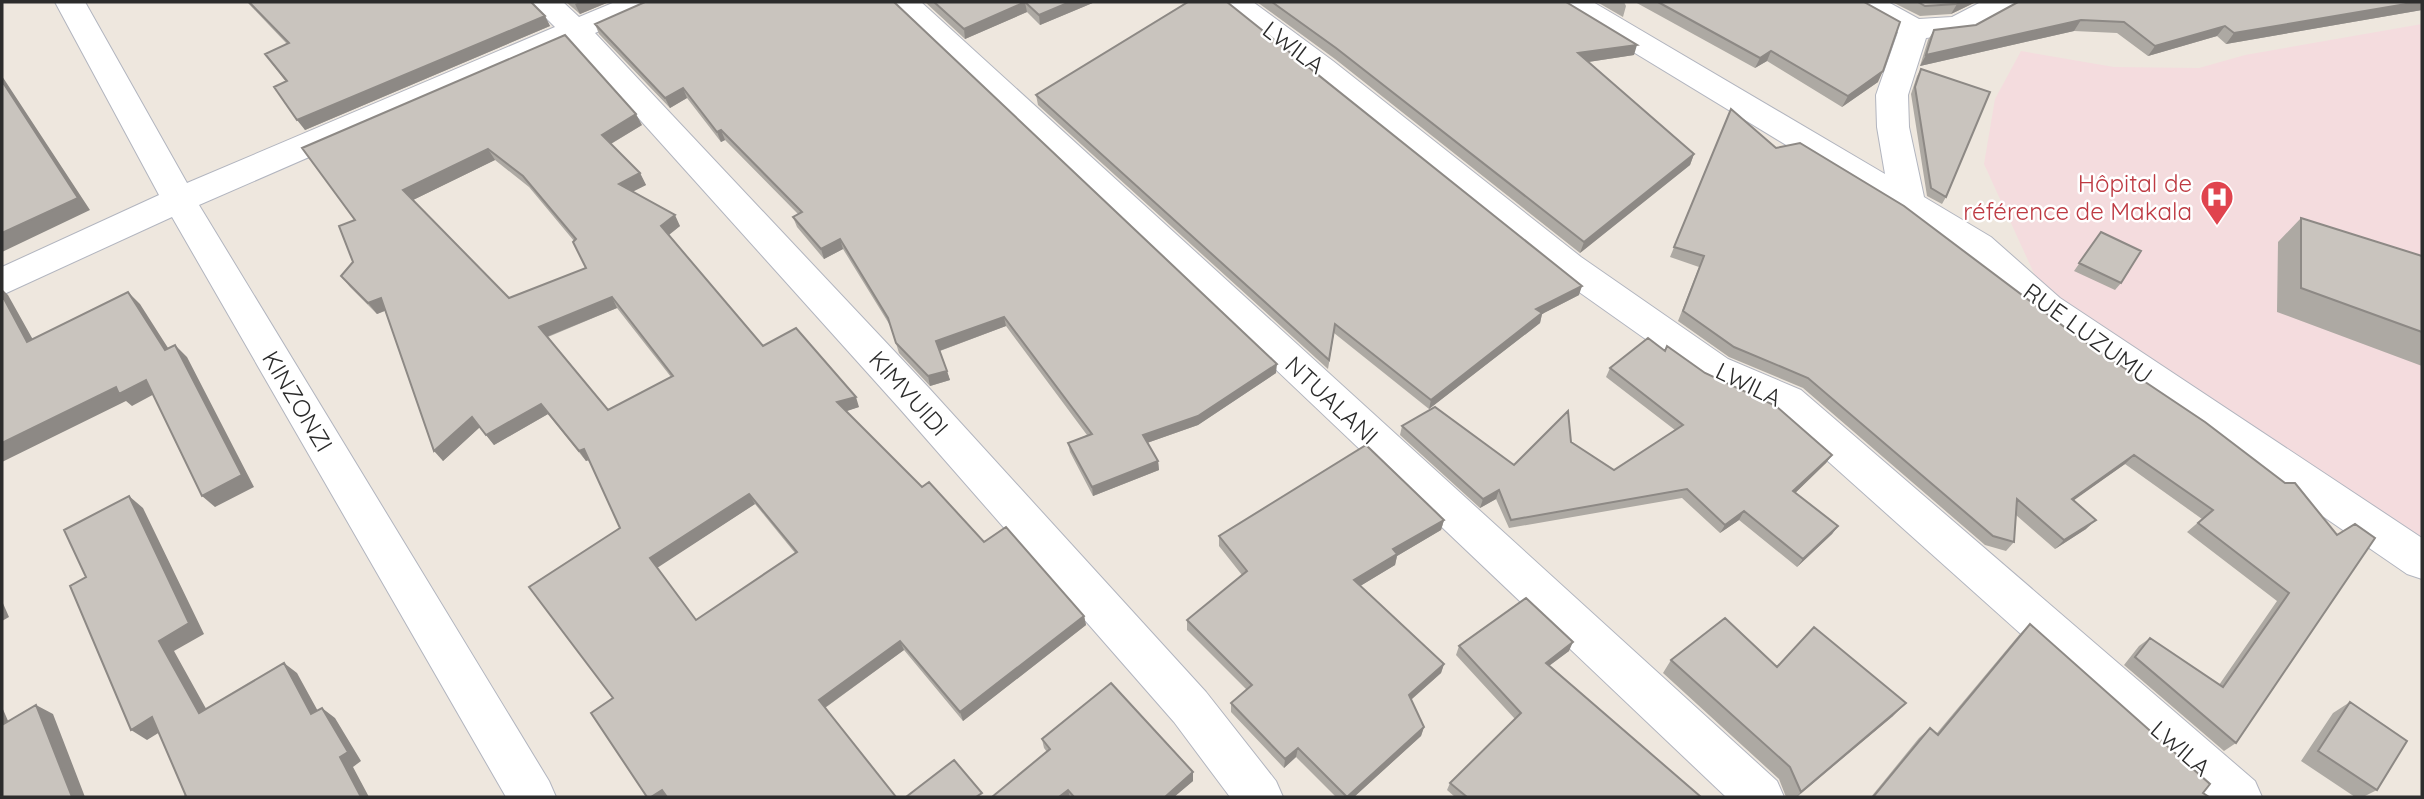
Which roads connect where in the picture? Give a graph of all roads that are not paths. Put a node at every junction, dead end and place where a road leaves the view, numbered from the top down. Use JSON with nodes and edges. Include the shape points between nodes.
{"nodes":[{"id":1,"x":70,"y":2,"type":"edge"},
{"id":2,"x":545,"y":2,"type":"edge"},
{"id":3,"x":640,"y":2,"type":"edge"},
{"id":4,"x":904,"y":2,"type":"edge"},
{"id":5,"x":1234,"y":2,"type":"edge"},
{"id":6,"x":1572,"y":2,"type":"edge"},
{"id":7,"x":1867,"y":2,"type":"edge"},
{"id":8,"x":2004,"y":2,"type":"edge"},
{"id":9,"x":575,"y":29,"type":"junction"},
{"id":10,"x":1914,"y":29,"type":"junction"},
{"id":11,"x":179,"y":200,"type":"junction"},
{"id":12,"x":1908,"y":204,"type":"junction"},
{"id":13,"x":2,"y":282,"type":"edge"},
{"id":14,"x":2422,"y":561,"type":"edge"},
{"id":15,"x":532,"y":797,"type":"edge"},
{"id":16,"x":1259,"y":797,"type":"edge"},
{"id":17,"x":1760,"y":797,"type":"edge"},
{"id":18,"x":2238,"y":797,"type":"edge"}],
"edges":[{"from":1,"to":11,"type":"street","name":"KINZONZI"},
{"from":2,"to":9,"type":"street","name":"KIMVUIDI"},
{"from":3,"to":9,"type":"street"},
{"from":4,"to":17,"type":"street","name":"NTUALANI"},
{"from":5,"to":18,"type":"street","name":"LWILA","via":[[1568,266],[1715,369],[1787,401]]},
{"from":6,"to":12,"type":"street","name":"RUE LUZUMU"},
{"from":7,"to":10,"type":"street"},
{"from":8,"to":10,"type":"street","via":[[1958,26]]},
{"from":9,"to":11,"type":"street"},
{"from":9,"to":16,"type":"street","name":"KIMVUIDI","via":[[1190,707]]},
{"from":10,"to":12,"type":"street","via":[[1892,95],[1893,127]]},
{"from":11,"to":13,"type":"street"},
{"from":11,"to":15,"type":"street","name":"KINZONZI"},
{"from":12,"to":14,"type":"street","name":"RUE LUZUMU","via":[[1979,246],[2047,308]]}]}
